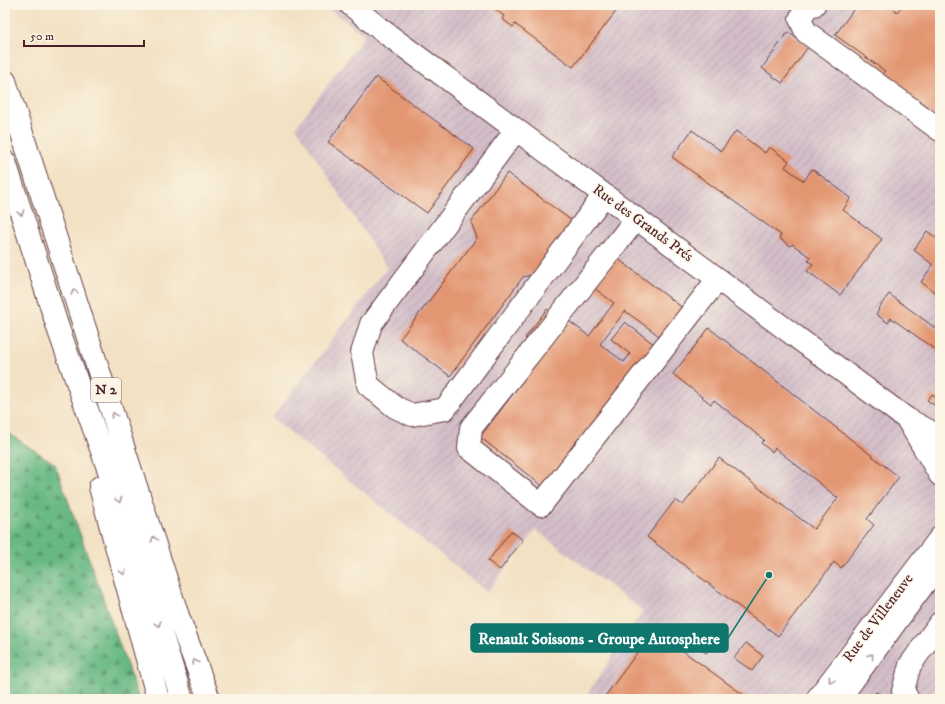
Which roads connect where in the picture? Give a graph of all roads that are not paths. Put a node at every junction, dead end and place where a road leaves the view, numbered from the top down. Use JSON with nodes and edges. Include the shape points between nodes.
{"nodes":[{"id":1,"x":351,"y":5,"type":"edge"},
{"id":2,"x":814,"y":5,"type":"edge"},
{"id":3,"x":5,"y":81,"type":"edge"},
{"id":4,"x":516,"y":130,"type":"junction"},
{"id":5,"x":940,"y":130,"type":"edge"},
{"id":6,"x":5,"y":162,"type":"edge"},
{"id":7,"x":604,"y":195,"type":"junction"},
{"id":8,"x":636,"y":219,"type":"junction"},
{"id":9,"x":718,"y":279,"type":"junction"},
{"id":10,"x":59,"y":331,"type":"junction"},
{"id":11,"x":907,"y":419,"type":"junction"},
{"id":12,"x":940,"y":437,"type":"edge"},
{"id":13,"x":940,"y":475,"type":"edge"},
{"id":14,"x":940,"y":538,"type":"edge"},
{"id":15,"x":940,"y":562,"type":"edge"},
{"id":16,"x":940,"y":623,"type":"edge"},
{"id":17,"x":158,"y":699,"type":"edge"},
{"id":18,"x":182,"y":699,"type":"edge"},
{"id":19,"x":209,"y":699,"type":"edge"},
{"id":20,"x":817,"y":699,"type":"edge"},
{"id":21,"x":839,"y":699,"type":"edge"},
{"id":22,"x":908,"y":699,"type":"edge"}],
"edges":[{"from":1,"to":4,"type":"main road","name":"Rue des Grands Prés"},
{"from":2,"to":5,"type":"main road","via":[[808,7],[800,19],[806,32]]},
{"from":19,"to":3,"type":"main road","number":"N 2","one_way":true,"via":[[178,616]]},
{"from":4,"to":7,"type":"main road","name":"Rue des Grands Prés"},
{"from":4,"to":7,"type":"main road","via":[[371,324],[362,353],[368,385],[395,407],[412,415],[445,409]]},
{"from":6,"to":10,"type":"main road","number":"N 2","one_way":true},
{"from":7,"to":8,"type":"main road","name":"Rue des Grands Prés"},
{"from":8,"to":9,"type":"main road","name":"Rue des Grands Prés"},
{"from":8,"to":9,"type":"main road","via":[[471,428],[469,448],[541,505]]},
{"from":9,"to":11,"type":"main road","name":"Rue des Grands Prés"},
{"from":10,"to":17,"type":"main road","one_way":true},
{"from":10,"to":18,"type":"main road","number":"N 2","one_way":true,"via":[[114,485]]},
{"from":11,"to":12,"type":"main road","name":"Rue des Grands Prés"},
{"from":11,"to":13,"type":"main road","name":"Rue des Grands Prés"},
{"from":14,"to":20,"type":"main road","name":"Rue de Villeneuve","one_way":true},
{"from":21,"to":15,"type":"main road","one_way":true},
{"from":16,"to":22,"type":"main road","via":[[910,664],[903,691]]}]}
